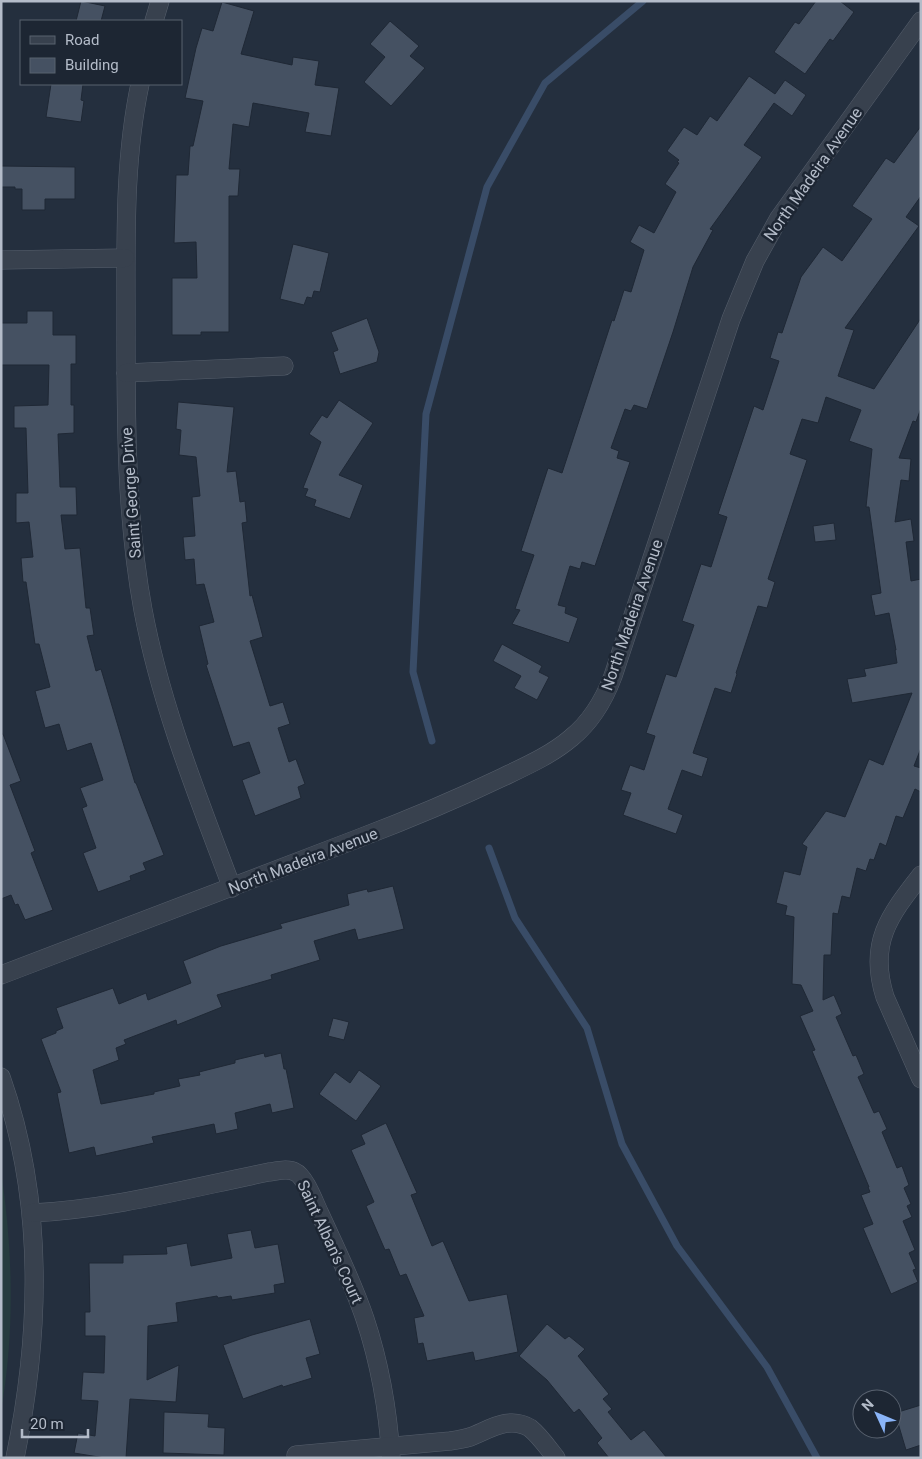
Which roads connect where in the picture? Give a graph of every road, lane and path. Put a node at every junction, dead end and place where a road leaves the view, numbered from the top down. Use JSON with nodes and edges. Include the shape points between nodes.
{"nodes":[{"id":1,"x":160,"y":1,"type":"edge"},
{"id":2,"x":154,"y":20,"type":"edge"},
{"id":3,"x":921,"y":21,"type":"edge"},
{"id":4,"x":140,"y":85,"type":"edge"},
{"id":5,"x":126,"y":258,"type":"junction"},
{"id":6,"x":1,"y":260,"type":"edge"},
{"id":7,"x":284,"y":366,"type":"dead end"},
{"id":8,"x":126,"y":373,"type":"junction"},
{"id":9,"x":921,"y":876,"type":"edge"},
{"id":10,"x":232,"y":888,"type":"junction"},
{"id":11,"x":1,"y":975,"type":"edge"},
{"id":12,"x":1,"y":1077,"type":"edge"},
{"id":13,"x":921,"y":1079,"type":"edge"},
{"id":14,"x":32,"y":1213,"type":"junction"},
{"id":15,"x":391,"y":1452,"type":"edge"},
{"id":16,"x":296,"y":1455,"type":"dead end"},
{"id":17,"x":15,"y":1458,"type":"edge"},
{"id":18,"x":556,"y":1458,"type":"edge"}],
"edges":[{"from":1,"to":2,"type":"street"},
{"from":3,"to":10,"type":"street","name":"North Madeira Avenue","via":[[779,218],[755,261],[731,319],[613,676],[597,710],[571,738],[554,750],[497,780],[418,816]]},
{"from":4,"to":5,"type":"street","name":"Saint George Drive","via":[[131,151]]},
{"from":5,"to":6,"type":"street"},
{"from":5,"to":8,"type":"street","name":"Saint George Drive"},
{"from":7,"to":8,"type":"street"},
{"from":8,"to":10,"type":"street","name":"Saint George Drive","via":[[130,509],[143,609],[172,725]]},
{"from":9,"to":13,"type":"street","via":[[893,913],[878,957],[885,997]]},
{"from":10,"to":11,"type":"street","name":"North Madeira Avenue"},
{"from":12,"to":14,"type":"street","via":[[16,1131]]},
{"from":14,"to":15,"type":"street","name":"Saint Alban's Court","via":[[102,1206],[269,1172],[296,1172],[313,1200],[365,1319],[382,1384]]},
{"from":14,"to":17,"type":"street","via":[[30,1372]]},
{"from":15,"to":16,"type":"street"},
{"from":15,"to":18,"type":"street","via":[[462,1439],[500,1424],[514,1423],[529,1428]]}]}
